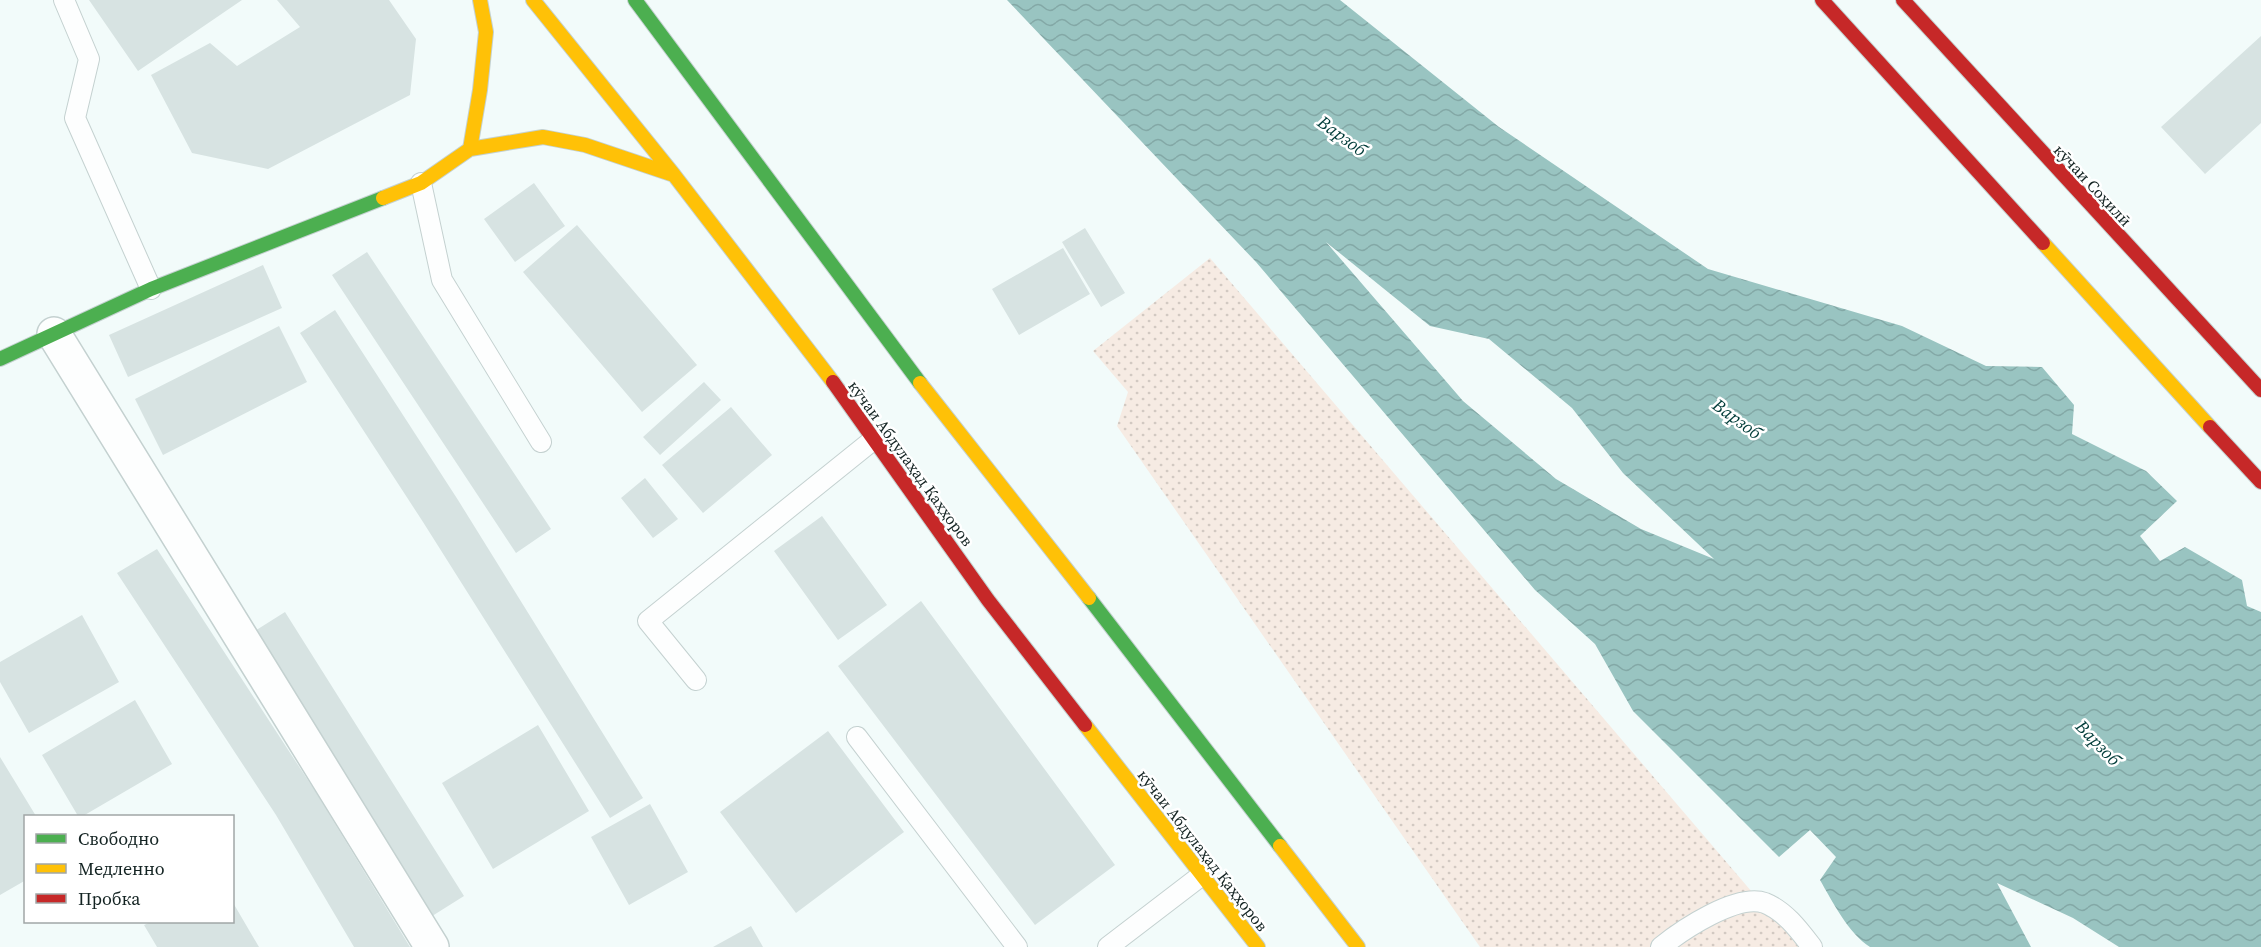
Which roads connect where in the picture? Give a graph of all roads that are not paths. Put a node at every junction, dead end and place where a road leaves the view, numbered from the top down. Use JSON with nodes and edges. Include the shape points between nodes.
{"nodes":[{"id":1,"x":64,"y":0,"type":"edge"},
{"id":2,"x":480,"y":0,"type":"edge"},
{"id":3,"x":533,"y":0,"type":"edge"},
{"id":4,"x":635,"y":0,"type":"edge"},
{"id":5,"x":1822,"y":0,"type":"edge"},
{"id":6,"x":1903,"y":0,"type":"edge"},
{"id":7,"x":470,"y":150,"type":"junction"},
{"id":8,"x":674,"y":175,"type":"junction"},
{"id":9,"x":421,"y":183,"type":"junction"},
{"id":10,"x":151,"y":289,"type":"junction"},
{"id":11,"x":54,"y":333,"type":"junction"},
{"id":12,"x":4,"y":350,"type":"edge"},
{"id":13,"x":2261,"y":390,"type":"edge"},
{"id":14,"x":873,"y":440,"type":"junction"},
{"id":15,"x":541,"y":442,"type":"dead end"},
{"id":16,"x":2261,"y":482,"type":"edge"},
{"id":17,"x":696,"y":680,"type":"dead end"},
{"id":18,"x":857,"y":736,"type":"dead end"},
{"id":19,"x":1202,"y":875,"type":"junction"},
{"id":20,"x":1688,"y":940,"type":"edge"},
{"id":21,"x":432,"y":947,"type":"edge"},
{"id":22,"x":1017,"y":947,"type":"edge"},
{"id":23,"x":1108,"y":947,"type":"edge"},
{"id":24,"x":1258,"y":947,"type":"edge"},
{"id":25,"x":1358,"y":947,"type":"edge"},
{"id":26,"x":1660,"y":947,"type":"edge"},
{"id":27,"x":1812,"y":947,"type":"edge"}],
"edges":[{"from":1,"to":10,"type":"lane","via":[[89,59],[75,118]]},
{"from":2,"to":7,"type":"main road","via":[[486,32]]},
{"from":3,"to":8,"type":"main road","name":"кӯчаи Абдулаҳад Қаҳҳоров"},
{"from":4,"to":25,"type":"main road","via":[[909,369]]},
{"from":5,"to":16,"type":"main road"},
{"from":6,"to":13,"type":"main road","name":"кӯчаи Соҳилӣ"},
{"from":7,"to":8,"type":"main road","via":[[543,137],[585,145]]},
{"from":7,"to":9,"type":"main road"},
{"from":8,"to":14,"type":"main road","name":"кӯчаи Абдулаҳад Қаҳҳоров","via":[[816,359]]},
{"from":9,"to":10,"type":"main road"},
{"from":9,"to":15,"type":"lane","via":[[442,280]]},
{"from":10,"to":11,"type":"main road"},
{"from":11,"to":12,"type":"main road"},
{"from":11,"to":21,"type":"street"},
{"from":14,"to":17,"type":"lane","via":[[648,621]]},
{"from":14,"to":19,"type":"main road","name":"кӯчаи Абдулаҳад Қаҳҳоров","via":[[988,600]]},
{"from":18,"to":22,"type":"lane"},
{"from":19,"to":23,"type":"lane"},
{"from":19,"to":24,"type":"main road","name":"кӯчаи Абдулаҳад Қаҳҳоров"},
{"from":20,"to":26,"type":"lane"},
{"from":20,"to":27,"type":"lane","via":[[1723,909],[1747,902],[1764,903],[1782,913]]}]}
